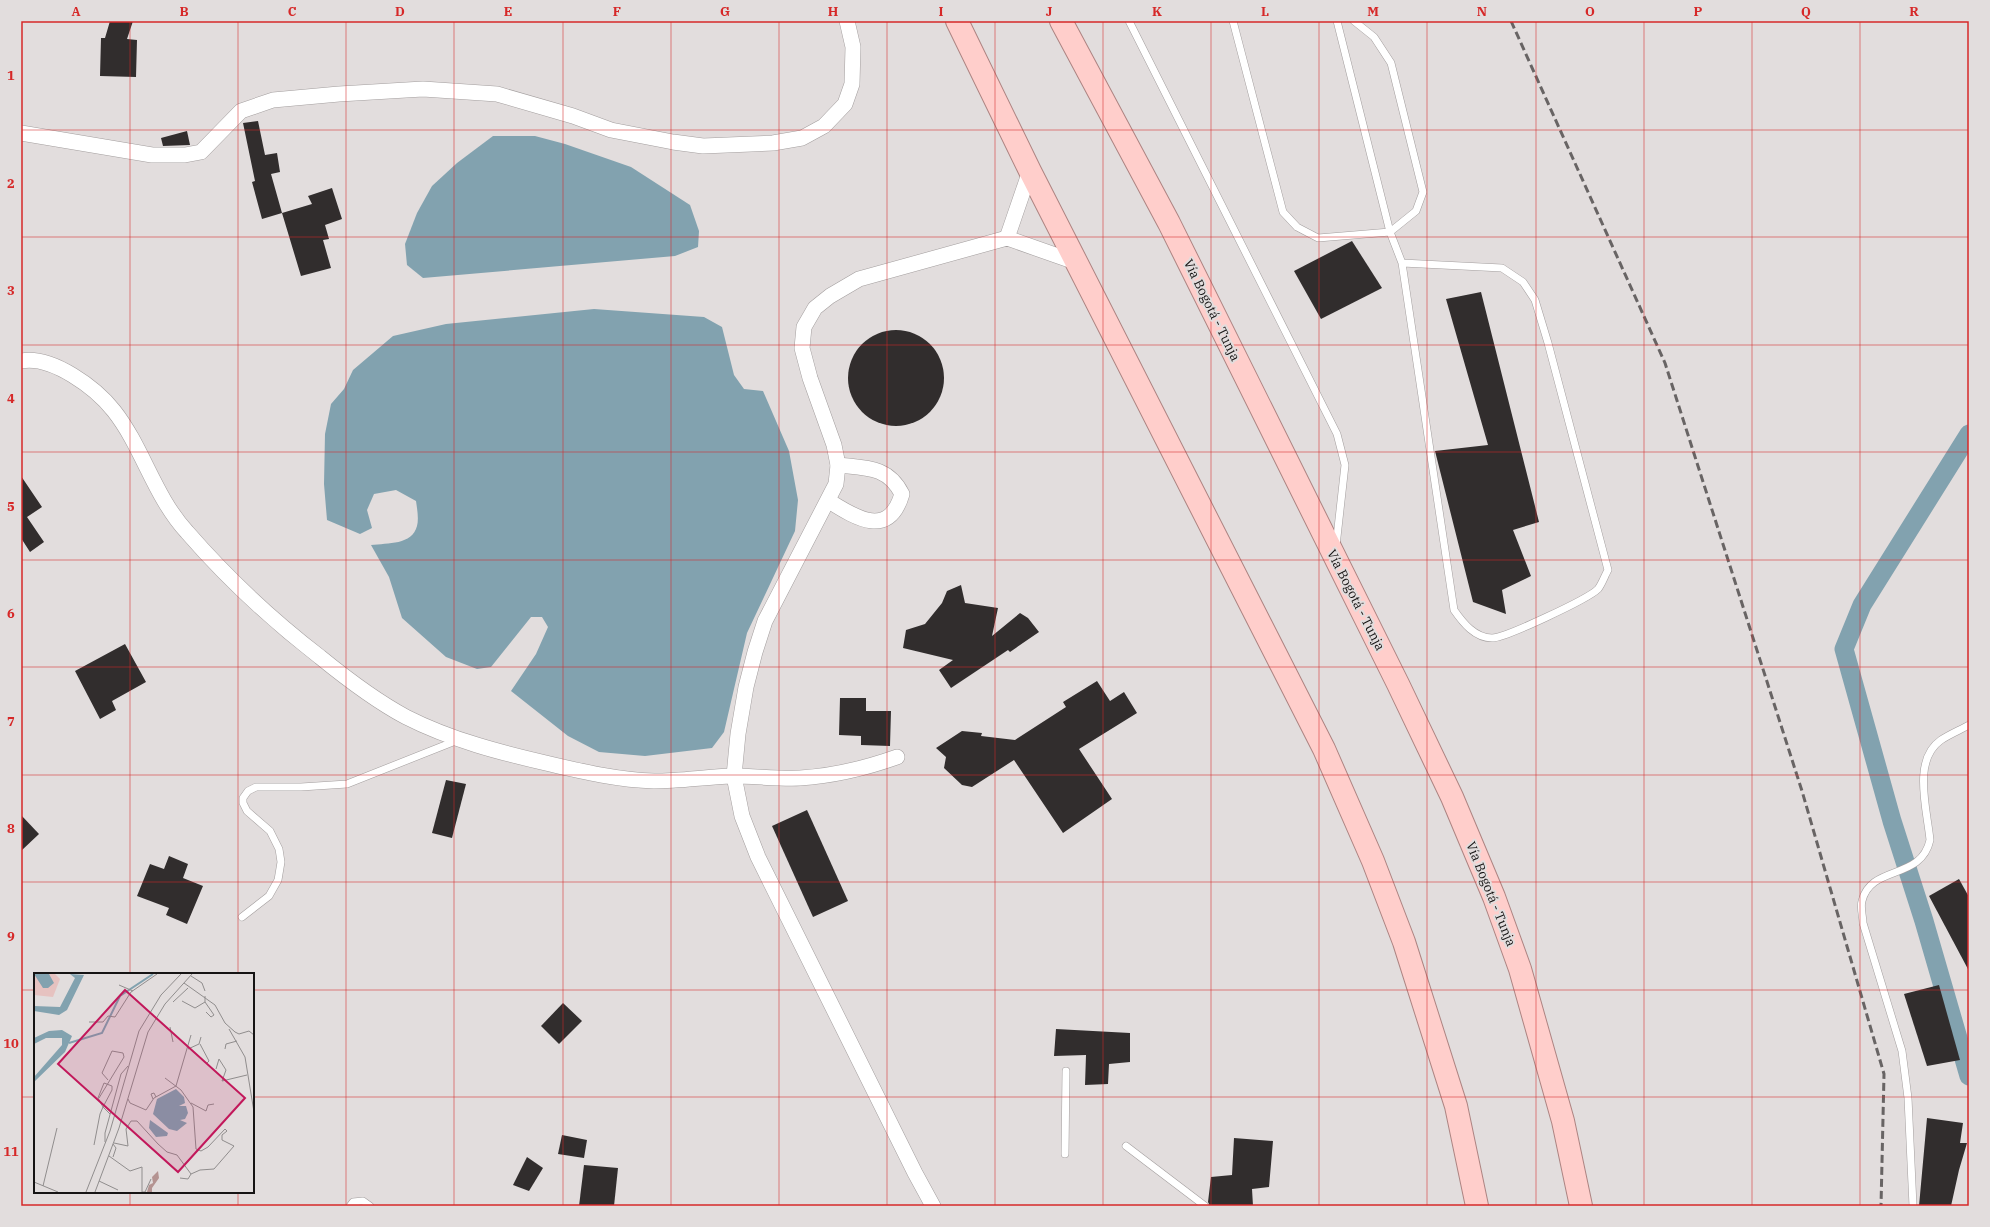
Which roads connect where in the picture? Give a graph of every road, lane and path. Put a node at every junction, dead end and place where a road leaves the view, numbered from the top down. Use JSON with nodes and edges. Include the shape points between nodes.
{"nodes":[{"id":1,"x":847,"y":21,"type":"edge"},
{"id":2,"x":958,"y":21,"type":"edge"},
{"id":3,"x":1062,"y":21,"type":"edge"},
{"id":4,"x":1129,"y":21,"type":"edge"},
{"id":5,"x":1233,"y":21,"type":"edge"},
{"id":6,"x":1337,"y":21,"type":"edge"},
{"id":7,"x":1354,"y":21,"type":"edge"},
{"id":8,"x":21,"y":133,"type":"edge"},
{"id":9,"x":1030,"y":171,"type":"junction"},
{"id":10,"x":1390,"y":232,"type":"junction"},
{"id":11,"x":1007,"y":238,"type":"junction"},
{"id":12,"x":1078,"y":263,"type":"junction"},
{"id":13,"x":1402,"y":263,"type":"junction"},
{"id":14,"x":21,"y":361,"type":"edge"},
{"id":15,"x":838,"y":465,"type":"junction"},
{"id":16,"x":829,"y":501,"type":"junction"},
{"id":17,"x":1334,"y":558,"type":"junction"},
{"id":18,"x":1969,"y":725,"type":"edge"},
{"id":19,"x":460,"y":739,"type":"junction"},
{"id":20,"x":897,"y":757,"type":"dead end"},
{"id":21,"x":734,"y":776,"type":"junction"},
{"id":22,"x":242,"y":917,"type":"dead end"},
{"id":23,"x":1066,"y":1071,"type":"dead end"},
{"id":24,"x":1126,"y":1146,"type":"dead end"},
{"id":25,"x":1065,"y":1154,"type":"dead end"},
{"id":26,"x":350,"y":1206,"type":"edge"},
{"id":27,"x":370,"y":1206,"type":"edge"},
{"id":28,"x":933,"y":1206,"type":"edge"},
{"id":29,"x":1205,"y":1206,"type":"edge"},
{"id":30,"x":1477,"y":1206,"type":"edge"},
{"id":31,"x":1581,"y":1206,"type":"edge"},
{"id":32,"x":1913,"y":1206,"type":"edge"}],
"edges":[{"from":1,"to":8,"type":"street","via":[[853,47],[852,84],[845,104],[824,126],[802,138],[773,143],[703,146],[673,142],[611,130],[497,94],[423,89],[273,100],[241,111],[201,152],[185,155],[152,154]]},
{"from":2,"to":9,"type":"highway"},
{"from":3,"to":17,"type":"highway","name":"Vía Bogotá - Tunja","via":[[1169,223]]},
{"from":4,"to":17,"type":"lane","via":[[1337,434],[1345,465]]},
{"from":5,"to":10,"type":"lane","via":[[1283,212],[1297,227],[1318,238]]},
{"from":6,"to":10,"type":"lane"},
{"from":7,"to":10,"type":"lane","via":[[1374,37],[1391,63],[1423,192],[1416,210]]},
{"from":9,"to":11,"type":"street"},
{"from":9,"to":12,"type":"highway"},
{"from":10,"to":13,"type":"lane"},
{"from":11,"to":12,"type":"street"},
{"from":11,"to":15,"type":"street","via":[[859,279],[815,308],[804,327],[802,348],[834,445]]},
{"from":12,"to":30,"type":"highway","via":[[1324,749],[1373,861],[1433,1029],[1456,1106]]},
{"from":13,"to":13,"type":"lane","via":[[1454,610],[1465,625],[1477,634],[1493,638],[1532,624],[1581,600],[1598,588],[1608,570],[1548,343],[1535,300],[1524,282],[1502,268]]},
{"from":14,"to":19,"type":"street","via":[[28,360],[63,369],[92,389],[114,412],[161,497],[185,530],[234,583],[293,636],[348,680],[407,717]]},
{"from":15,"to":16,"type":"street","via":[[836,484]]},
{"from":15,"to":16,"type":"street","via":[[885,473],[896,482],[902,494],[898,508],[888,519],[876,521],[859,518]]},
{"from":16,"to":21,"type":"street","via":[[765,622],[746,687]]},
{"from":17,"to":31,"type":"highway","name":"Vía Bogotá - Tunja","via":[[1452,797],[1494,897],[1520,969],[1539,1033],[1563,1121]]},
{"from":18,"to":32,"type":"lane","via":[[1941,740],[1928,754],[1923,775],[1930,840],[1924,857],[1913,865],[1873,881],[1862,901],[1863,923],[1902,1051],[1908,1098]]},
{"from":19,"to":21,"type":"street","via":[[521,758],[592,774],[654,780]]},
{"from":19,"to":22,"type":"lane","via":[[347,784],[256,787],[248,791],[243,803],[247,811],[270,831],[279,848],[281,862],[278,880],[269,896]]},
{"from":20,"to":21,"type":"street","via":[[865,768],[802,778]]},
{"from":21,"to":28,"type":"street","via":[[742,816],[758,856]]},
{"from":23,"to":25,"type":"lane"},
{"from":24,"to":29,"type":"lane"},
{"from":26,"to":27,"type":"lane","via":[[353,1202],[363,1201]]}]}
